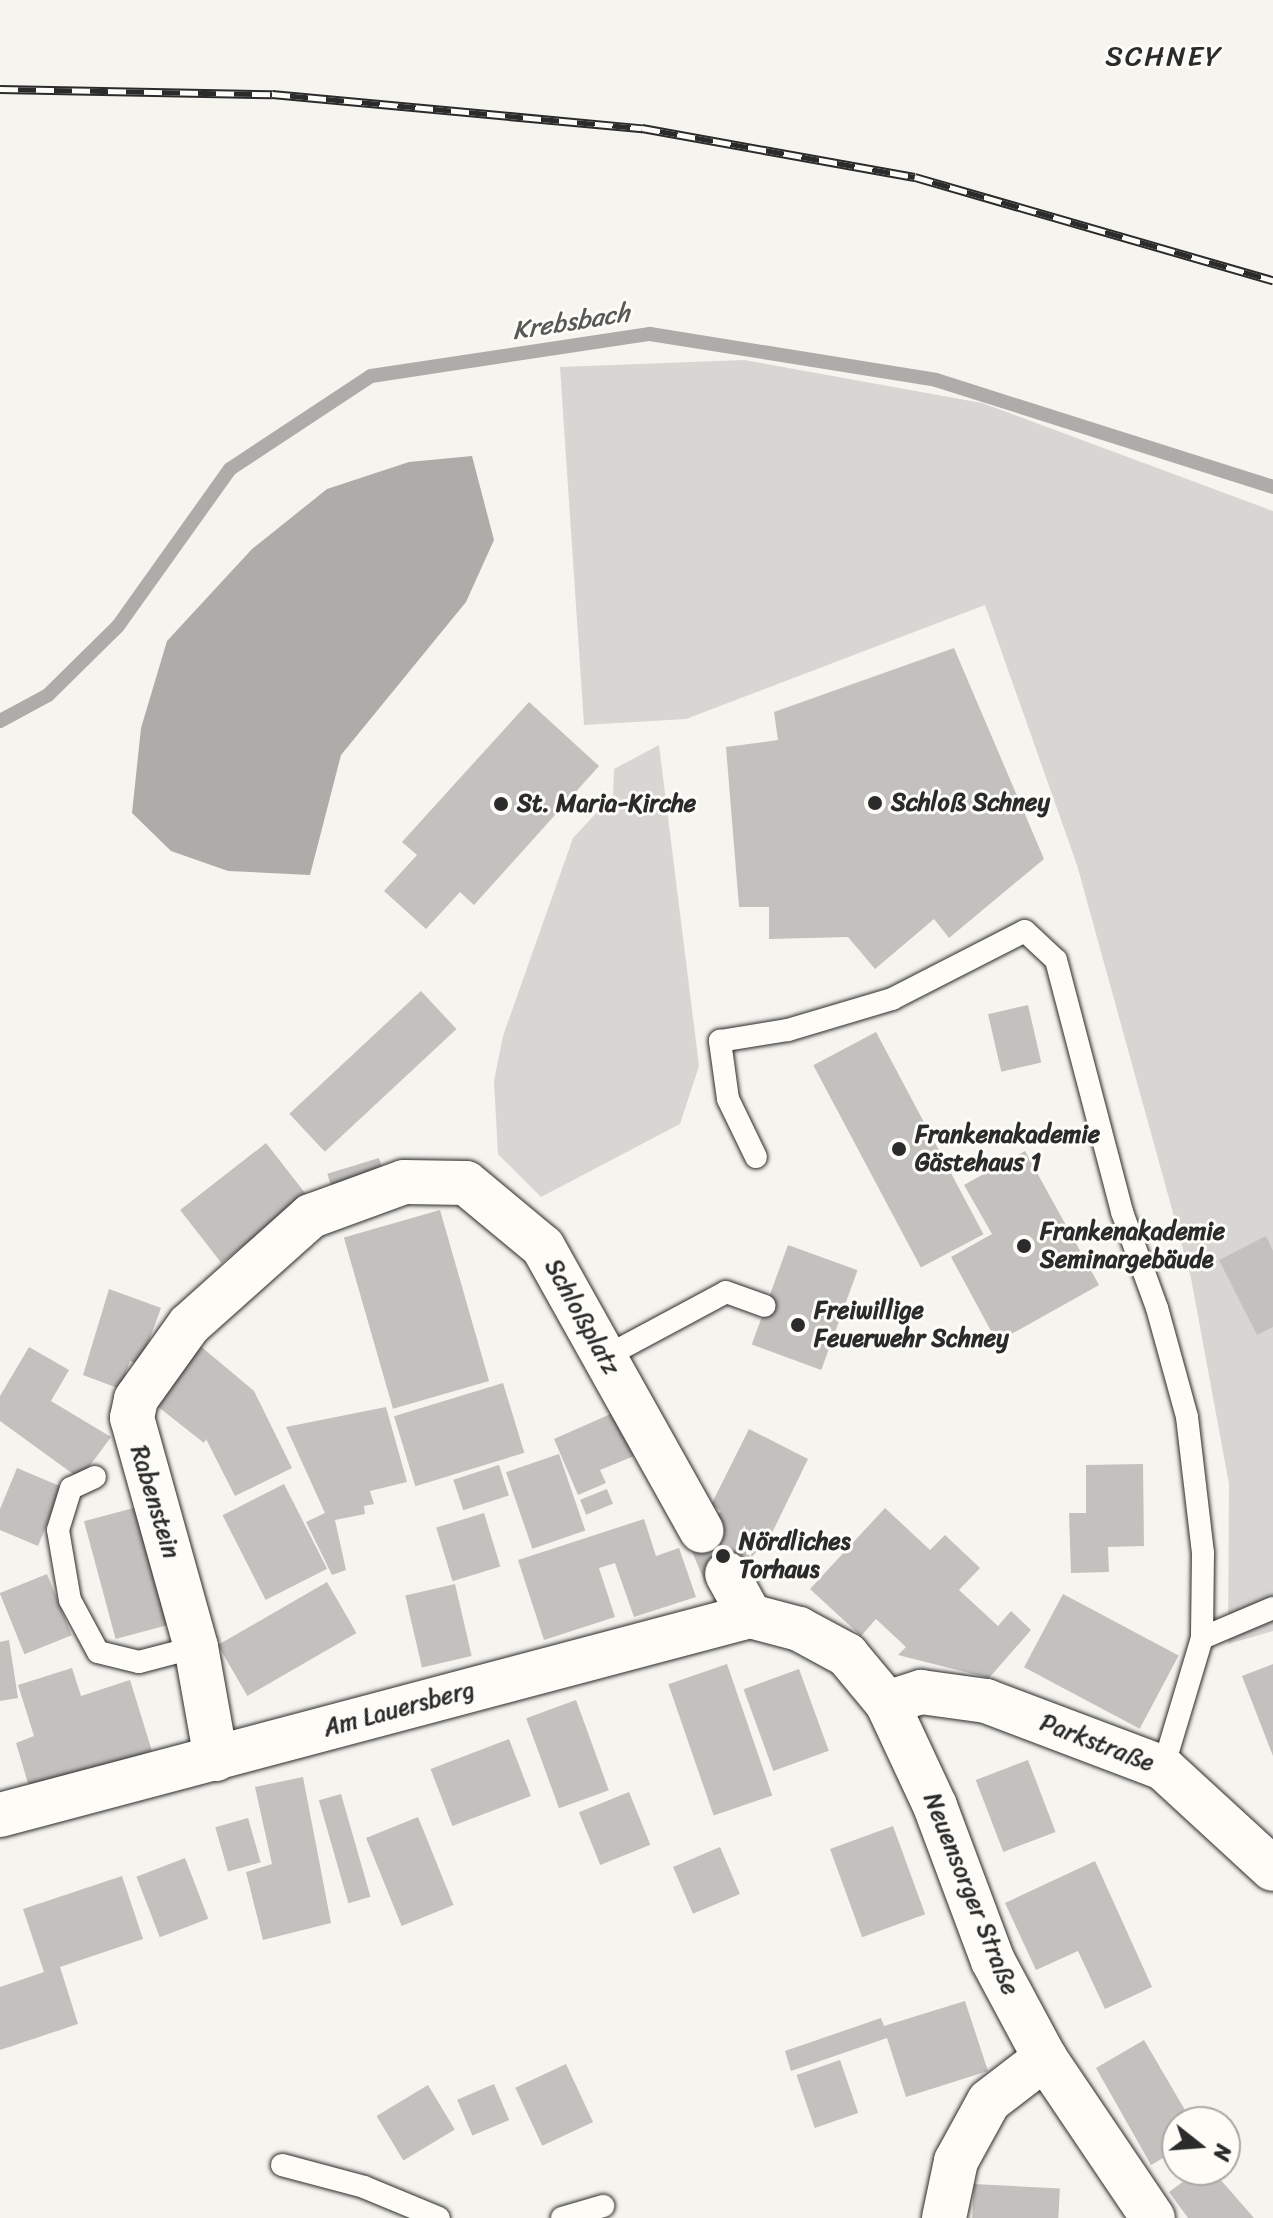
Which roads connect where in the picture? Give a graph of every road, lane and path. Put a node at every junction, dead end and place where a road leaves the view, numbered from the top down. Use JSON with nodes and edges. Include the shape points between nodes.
{"nodes":[{"id":1,"x":756,"y":1157,"type":"dead end"},
{"id":2,"x":311,"y":1216,"type":"joint"},
{"id":3,"x":765,"y":1306,"type":"dead end"},
{"id":4,"x":605,"y":1357,"type":"junction"},
{"id":5,"x":95,"y":1477,"type":"dead end"},
{"id":6,"x":702,"y":1531,"type":"dead end"},
{"id":7,"x":727,"y":1574,"type":"dead end"},
{"id":8,"x":1273,"y":1608,"type":"edge"},
{"id":9,"x":750,"y":1616,"type":"junction"},
{"id":10,"x":799,"y":1629,"type":"joint"},
{"id":11,"x":1202,"y":1638,"type":"junction"},
{"id":12,"x":196,"y":1647,"type":"junction"},
{"id":13,"x":887,"y":1703,"type":"junction"},
{"id":14,"x":216,"y":1759,"type":"junction"},
{"id":15,"x":1163,"y":1768,"type":"junction"},
{"id":16,"x":0,"y":1815,"type":"edge"},
{"id":17,"x":1273,"y":1869,"type":"edge"},
{"id":18,"x":1045,"y":2058,"type":"junction"},
{"id":19,"x":282,"y":2165,"type":"dead end"},
{"id":20,"x":603,"y":2206,"type":"dead end"},
{"id":21,"x":439,"y":2218,"type":"edge"},
{"id":22,"x":562,"y":2218,"type":"edge"},
{"id":23,"x":944,"y":2218,"type":"edge"},
{"id":24,"x":1153,"y":2218,"type":"edge"}],
"edges":[{"from":1,"to":11,"type":"lane","via":[[728,1099],[720,1041],[788,1030],[892,999],[1025,931],[1056,960],[1122,1212],[1157,1308],[1187,1417],[1203,1553]]},
{"from":2,"to":4,"type":"street","name":"Schloßplatz","via":[[404,1182],[466,1183],[543,1247]]},
{"from":2,"to":12,"type":"street","name":"Rabenstein","via":[[189,1325],[136,1399],[135,1441]]},
{"from":3,"to":4,"type":"lane","via":[[726,1292]]},
{"from":4,"to":6,"type":"street","name":"Schloßplatz"},
{"from":5,"to":12,"type":"lane","via":[[71,1488],[58,1530],[70,1600],[98,1652],[139,1662]]},
{"from":7,"to":9,"type":"street"},
{"from":8,"to":11,"type":"lane"},
{"from":9,"to":10,"type":"street","name":"Am Lauersberg"},
{"from":9,"to":14,"type":"street","name":"Am Lauersberg"},
{"from":10,"to":13,"type":"street","name":"Neuensorger Straße","via":[[847,1655]]},
{"from":11,"to":15,"type":"lane"},
{"from":12,"to":14,"type":"street","name":"Rabenstein"},
{"from":13,"to":15,"type":"street","name":"Parkstraße","via":[[921,1692],[986,1701]]},
{"from":13,"to":18,"type":"street","name":"Neuensorger Straße","via":[[935,1806],[993,1961]]},
{"from":14,"to":16,"type":"street","name":"Am Lauersberg"},
{"from":15,"to":17,"type":"street","name":"Parkstraße"},
{"from":18,"to":23,"type":"street","via":[[989,2101],[956,2161]]},
{"from":18,"to":24,"type":"street","name":"Neuensorger Straße"},
{"from":19,"to":21,"type":"lane","via":[[364,2187]]},
{"from":20,"to":22,"type":"lane"}]}
